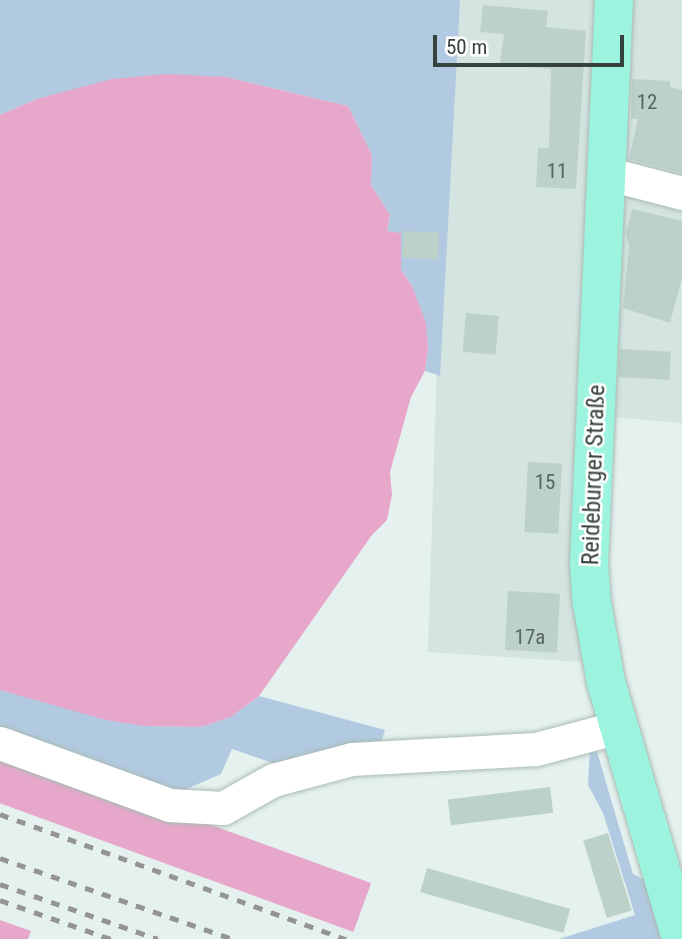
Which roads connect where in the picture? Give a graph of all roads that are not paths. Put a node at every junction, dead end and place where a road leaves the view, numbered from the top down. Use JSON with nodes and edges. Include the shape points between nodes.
{"nodes":[{"id":1,"x":614,"y":0,"type":"edge"},
{"id":2,"x":605,"y":173,"type":"junction"},
{"id":3,"x":682,"y":193,"type":"edge"},
{"id":4,"x":619,"y":727,"type":"junction"},
{"id":5,"x":0,"y":743,"type":"edge"},
{"id":6,"x":675,"y":889,"type":"edge"},
{"id":7,"x":681,"y":939,"type":"edge"}],
"edges":[{"from":1,"to":2,"type":"main road","name":"Reideburger Straße"},
{"from":2,"to":3,"type":"lane"},
{"from":2,"to":4,"type":"main road","name":"Reideburger Straße","via":[[589,564],[597,642]]},
{"from":4,"to":5,"type":"lane","via":[[536,749],[352,760],[273,780],[223,808],[169,805]]},
{"from":4,"to":6,"type":"main road","name":"Reideburger Straße"},
{"from":6,"to":7,"type":"main road","name":"Reideburger Straße"}]}
